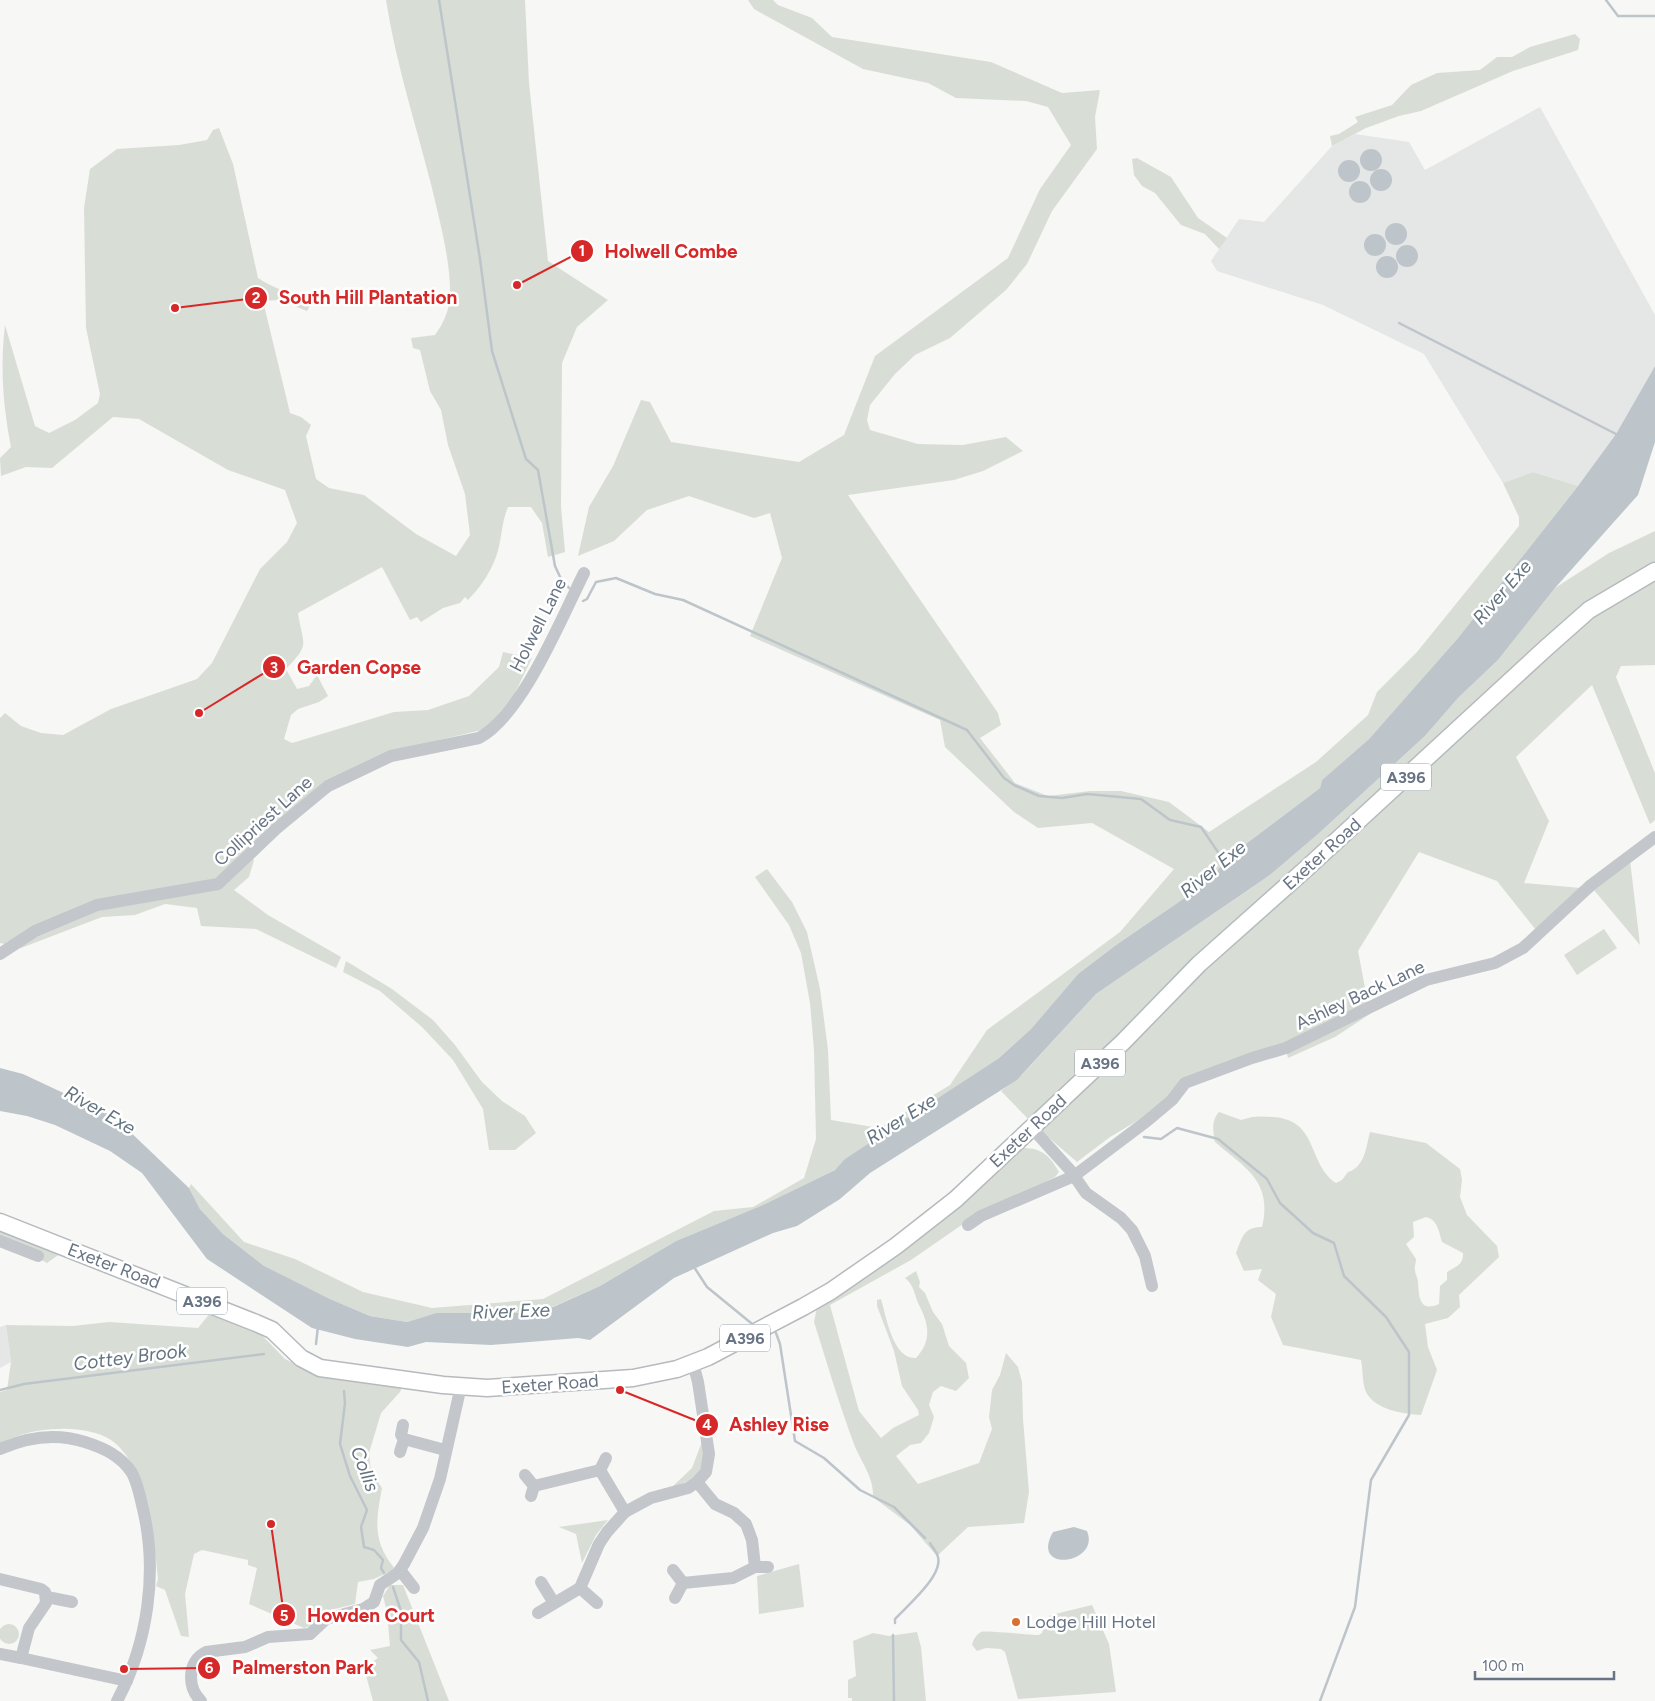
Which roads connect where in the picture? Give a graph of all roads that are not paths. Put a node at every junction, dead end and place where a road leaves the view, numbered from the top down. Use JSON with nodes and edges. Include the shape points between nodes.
{"nodes":[{"id":1,"x":1655,"y":571,"type":"edge"},
{"id":2,"x":584,"y":573,"type":"dead end"},
{"id":3,"x":522,"y":693,"type":"joint"},
{"id":4,"x":1655,"y":837,"type":"edge"},
{"id":5,"x":0,"y":954,"type":"edge"},
{"id":6,"x":1032,"y":1128,"type":"junction"},
{"id":7,"x":1074,"y":1176,"type":"junction"},
{"id":8,"x":0,"y":1222,"type":"edge"},
{"id":9,"x":968,"y":1225,"type":"dead end"},
{"id":10,"x":0,"y":1242,"type":"edge"},
{"id":11,"x":38,"y":1256,"type":"dead end"},
{"id":12,"x":1152,"y":1286,"type":"dead end"},
{"id":13,"x":693,"y":1363,"type":"junction"},
{"id":14,"x":461,"y":1386,"type":"junction"},
{"id":15,"x":403,"y":1425,"type":"dead end"},
{"id":16,"x":0,"y":1449,"type":"edge"},
{"id":17,"x":445,"y":1450,"type":"junction"},
{"id":18,"x":606,"y":1458,"type":"dead end"},
{"id":19,"x":600,"y":1470,"type":"junction"},
{"id":20,"x":525,"y":1476,"type":"dead end"},
{"id":21,"x":697,"y":1482,"type":"junction"},
{"id":22,"x":625,"y":1512,"type":"junction"},
{"id":23,"x":755,"y":1567,"type":"junction"},
{"id":24,"x":768,"y":1567,"type":"dead end"},
{"id":25,"x":400,"y":1570,"type":"junction"},
{"id":26,"x":674,"y":1570,"type":"dead end"},
{"id":27,"x":0,"y":1579,"type":"edge"},
{"id":28,"x":541,"y":1582,"type":"dead end"},
{"id":29,"x":683,"y":1583,"type":"junction"},
{"id":30,"x":414,"y":1588,"type":"dead end"},
{"id":31,"x":580,"y":1588,"type":"junction"},
{"id":32,"x":47,"y":1597,"type":"junction"},
{"id":33,"x":675,"y":1598,"type":"dead end"},
{"id":34,"x":72,"y":1602,"type":"dead end"},
{"id":35,"x":554,"y":1603,"type":"junction"},
{"id":36,"x":597,"y":1603,"type":"dead end"},
{"id":37,"x":538,"y":1613,"type":"dead end"},
{"id":38,"x":0,"y":1654,"type":"edge"},
{"id":39,"x":21,"y":1658,"type":"junction"},
{"id":40,"x":127,"y":1681,"type":"junction"},
{"id":41,"x":117,"y":1701,"type":"edge"},
{"id":42,"x":201,"y":1701,"type":"edge"}],
"edges":[{"from":1,"to":6,"type":"main road","name":"Exeter Road","number":"A396","via":[[1589,610],[1553,642],[1199,964]]},
{"from":2,"to":3,"type":"street","name":"Holwell Lane"},
{"from":3,"to":5,"type":"street","name":"Collipriest Lane","via":[[503,720],[480,738],[391,756],[328,786],[218,884],[97,905],[35,931]]},
{"from":4,"to":7,"type":"street","name":"Ashley Back Lane","via":[[1591,885],[1523,948],[1495,963],[1426,980],[1286,1048],[1185,1083],[1172,1100],[1147,1121]]},
{"from":6,"to":7,"type":"street"},
{"from":6,"to":13,"type":"main road","name":"Exeter Road","number":"A396","via":[[956,1199],[857,1274],[803,1308]]},
{"from":7,"to":9,"type":"street","via":[[981,1216]]},
{"from":7,"to":12,"type":"street","via":[[1086,1193],[1132,1230],[1145,1256]]},
{"from":8,"to":14,"type":"main road","name":"Exeter Road","number":"A396","via":[[272,1330],[311,1364],[330,1370]]},
{"from":10,"to":11,"type":"street"},
{"from":13,"to":14,"type":"main road","name":"Exeter Road","number":"A396","via":[[633,1378],[487,1388]]},
{"from":13,"to":21,"type":"street","via":[[710,1454],[706,1472]]},
{"from":14,"to":17,"type":"street"},
{"from":15,"to":17,"type":"street","via":[[402,1446]]},
{"from":16,"to":40,"type":"street","via":[[35,1438],[77,1440],[116,1456],[131,1472],[138,1485],[151,1560],[149,1600]]},
{"from":17,"to":25,"type":"street","via":[[440,1478],[423,1528]]},
{"from":18,"to":19,"type":"street"},
{"from":19,"to":20,"type":"street","via":[[532,1491]]},
{"from":19,"to":22,"type":"street"},
{"from":21,"to":22,"type":"street","via":[[688,1488],[651,1498]]},
{"from":21,"to":23,"type":"street","via":[[715,1504],[734,1513],[746,1524],[752,1540]]},
{"from":22,"to":31,"type":"street","via":[[607,1532]]},
{"from":23,"to":24,"type":"street"},
{"from":23,"to":29,"type":"street","via":[[733,1578]]},
{"from":25,"to":30,"type":"street"},
{"from":25,"to":42,"type":"street","via":[[380,1586],[369,1606],[326,1618],[310,1634],[268,1637],[245,1647],[201,1654],[194,1663],[191,1684]]},
{"from":26,"to":29,"type":"street"},
{"from":27,"to":32,"type":"street","via":[[40,1589]]},
{"from":28,"to":35,"type":"street"},
{"from":29,"to":33,"type":"street"},
{"from":31,"to":35,"type":"street"},
{"from":31,"to":36,"type":"street"},
{"from":32,"to":34,"type":"street"},
{"from":32,"to":39,"type":"street","via":[[29,1628]]},
{"from":35,"to":37,"type":"street"},
{"from":38,"to":39,"type":"street"},
{"from":39,"to":40,"type":"street"},
{"from":40,"to":41,"type":"street"}]}
